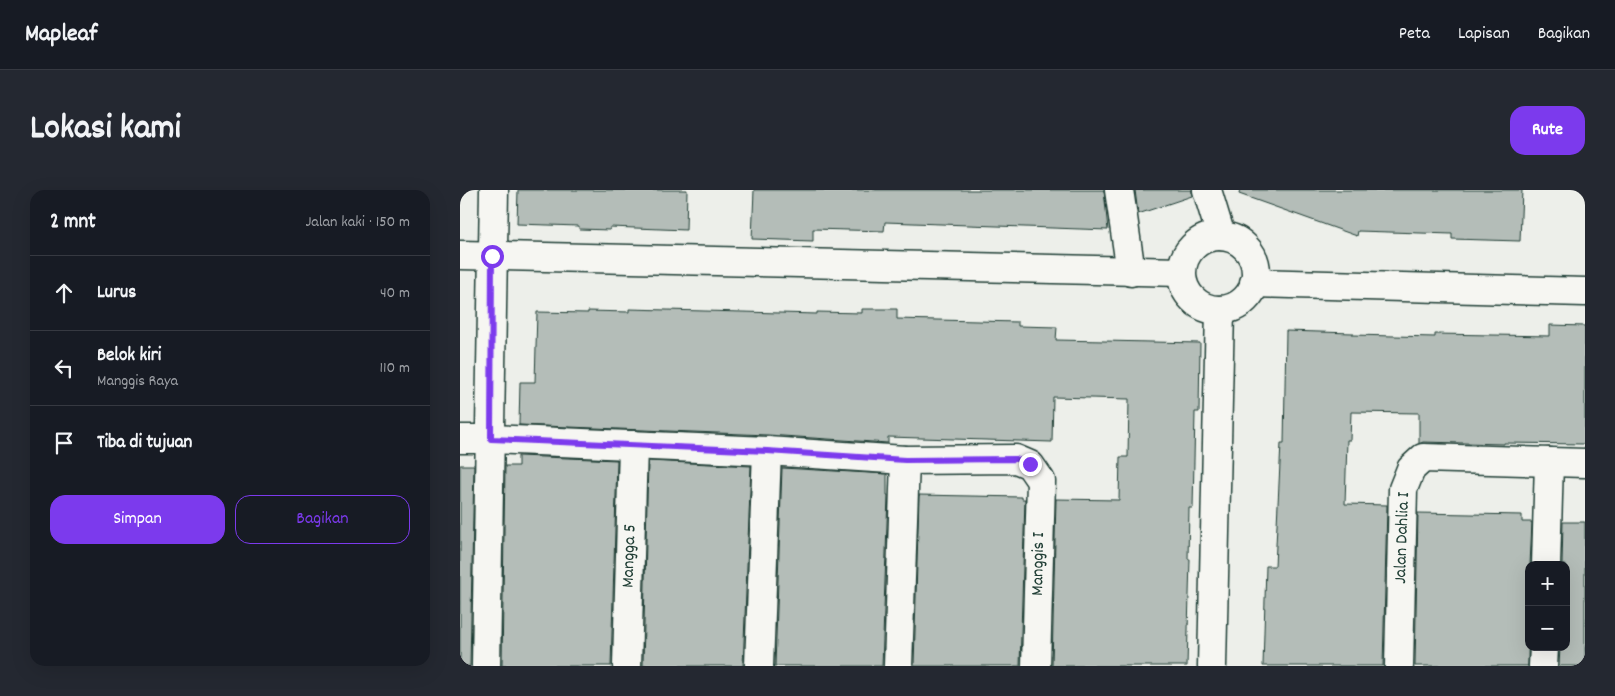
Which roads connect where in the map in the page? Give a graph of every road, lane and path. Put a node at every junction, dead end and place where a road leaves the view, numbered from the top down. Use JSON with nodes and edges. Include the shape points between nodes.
{"nodes":[{"id":1,"x":494,"y":190,"type":"edge"},
{"id":2,"x":1119,"y":190,"type":"edge"},
{"id":3,"x":1207,"y":190,"type":"edge"},
{"id":4,"x":1221,"y":236,"type":"junction"},
{"id":5,"x":460,"y":255,"type":"edge"},
{"id":6,"x":492,"y":256,"type":"junction"},
{"id":7,"x":1131,"y":272,"type":"junction"},
{"id":8,"x":1181,"y":272,"type":"junction"},
{"id":9,"x":1254,"y":283,"type":"junction"},
{"id":10,"x":1585,"y":292,"type":"edge"},
{"id":11,"x":1220,"y":310,"type":"junction"},
{"id":12,"x":460,"y":439,"type":"edge"},
{"id":13,"x":491,"y":439,"type":"junction"},
{"id":14,"x":633,"y":445,"type":"junction"},
{"id":15,"x":767,"y":451,"type":"junction"},
{"id":16,"x":905,"y":460,"type":"junction"},
{"id":17,"x":1549,"y":462,"type":"junction"},
{"id":18,"x":1585,"y":463,"type":"edge"},
{"id":19,"x":1546,"y":561,"type":"edge"},
{"id":20,"x":1544,"y":651,"type":"edge"},
{"id":21,"x":486,"y":666,"type":"edge"},
{"id":22,"x":627,"y":666,"type":"edge"},
{"id":23,"x":759,"y":666,"type":"edge"},
{"id":24,"x":898,"y":666,"type":"edge"},
{"id":25,"x":1036,"y":666,"type":"edge"},
{"id":26,"x":1212,"y":666,"type":"edge"},
{"id":27,"x":1399,"y":666,"type":"edge"},
{"id":28,"x":1543,"y":666,"type":"edge"}],
"edges":[{"from":1,"to":6,"type":"street"},
{"from":2,"to":7,"type":"street"},
{"from":3,"to":4,"type":"street"},
{"from":4,"to":8,"type":"street","via":[[1209,237],[1189,250]]},
{"from":4,"to":9,"type":"street","via":[[1239,242],[1248,251],[1255,270]]},
{"from":5,"to":6,"type":"street"},
{"from":6,"to":7,"type":"street"},
{"from":6,"to":13,"type":"street"},
{"from":7,"to":8,"type":"street"},
{"from":8,"to":11,"type":"street","via":[[1186,291],[1200,305]]},
{"from":9,"to":10,"type":"street"},
{"from":9,"to":11,"type":"street","via":[[1241,302]]},
{"from":11,"to":26,"type":"street"},
{"from":12,"to":13,"type":"street"},
{"from":13,"to":14,"type":"street"},
{"from":13,"to":21,"type":"street"},
{"from":14,"to":15,"type":"street"},
{"from":14,"to":22,"type":"street","name":"Mangga 5"},
{"from":15,"to":16,"type":"street"},
{"from":15,"to":23,"type":"street"},
{"from":16,"to":24,"type":"street"},
{"from":16,"to":25,"type":"street","name":"Manggis I","via":[[1016,459],[1030,464],[1041,481]]},
{"from":17,"to":18,"type":"street","name":"Jalan Dahlia I"},
{"from":17,"to":19,"type":"street"},
{"from":17,"to":27,"type":"street","name":"Jalan Dahlia I","via":[[1423,458],[1411,469],[1403,488]]},
{"from":20,"to":28,"type":"street"}]}
